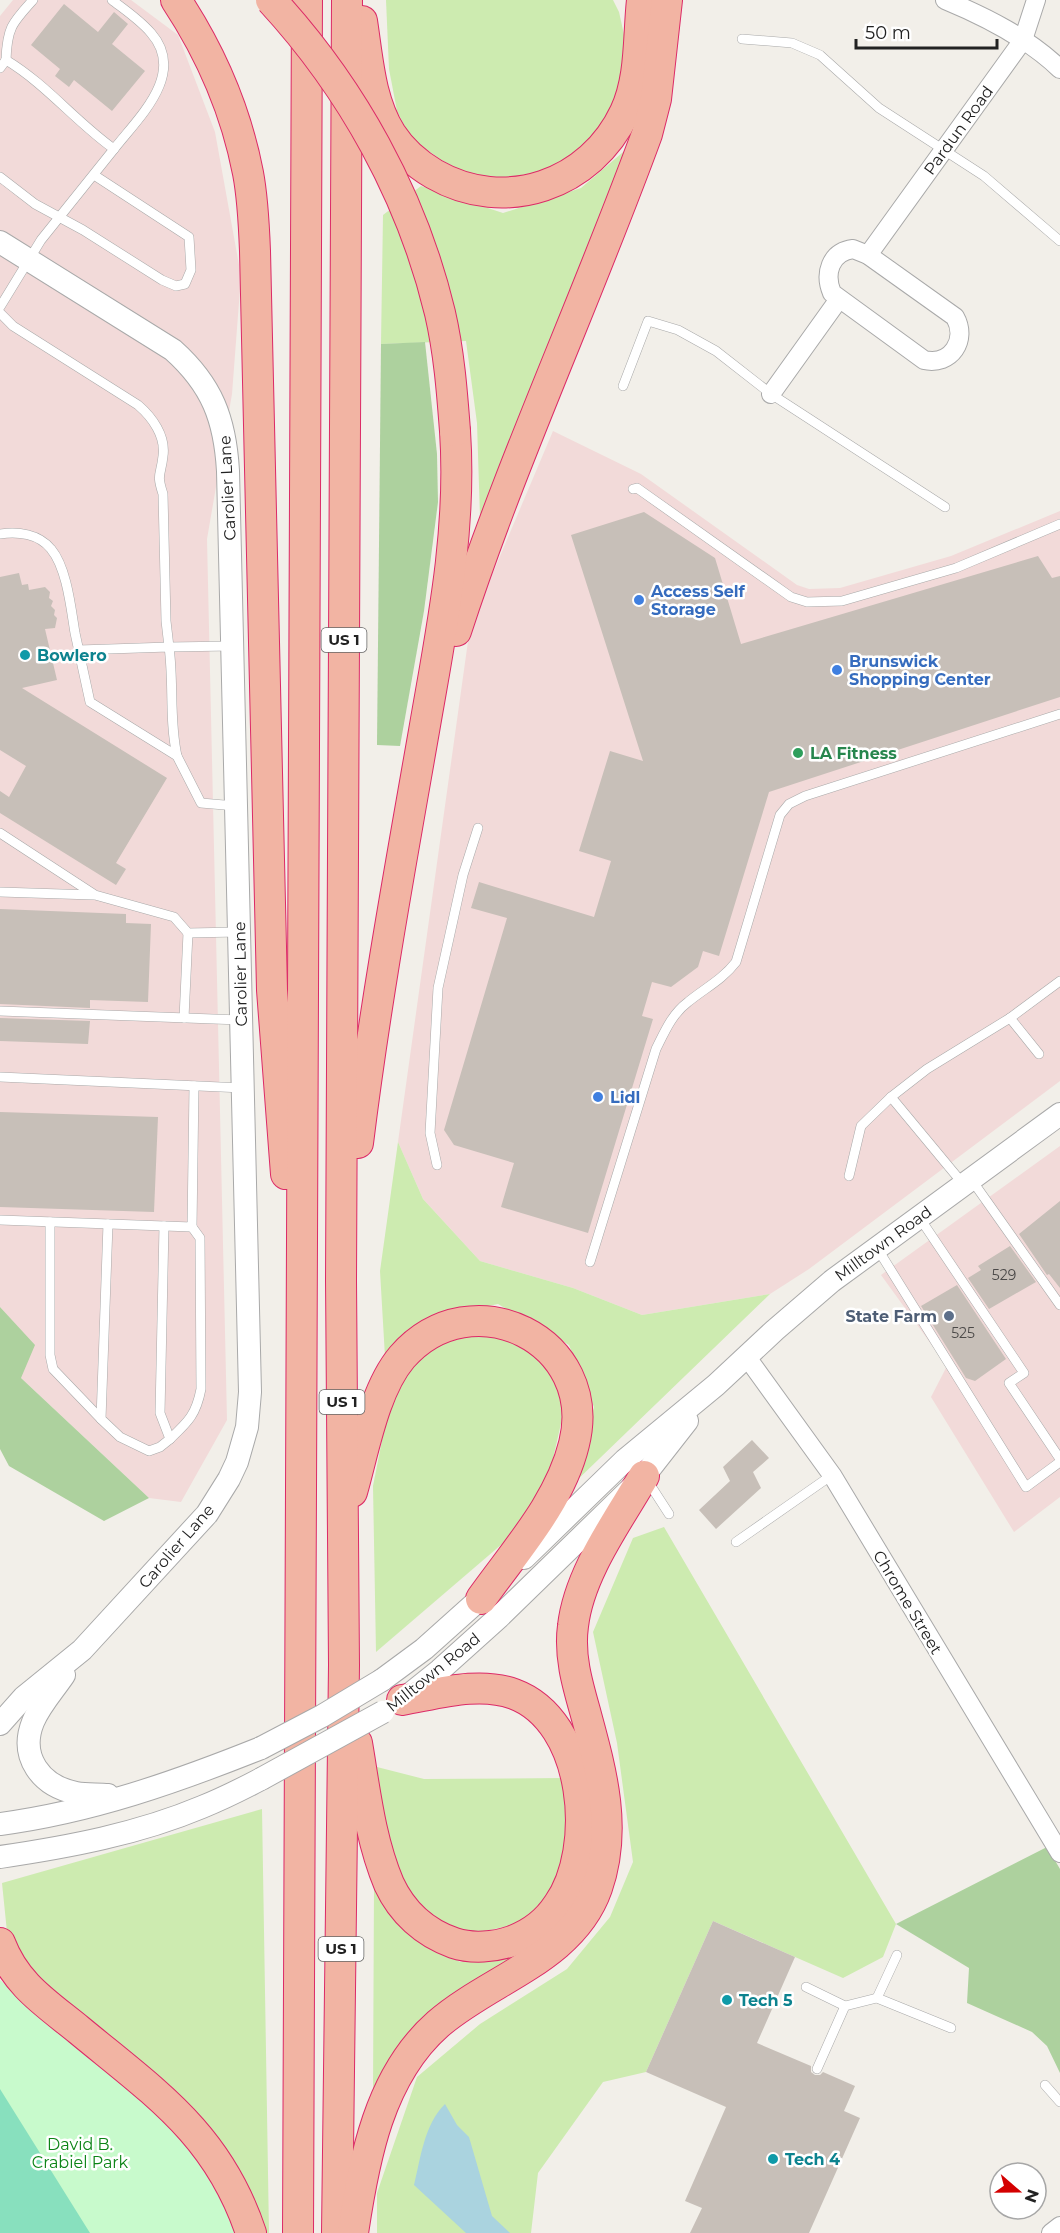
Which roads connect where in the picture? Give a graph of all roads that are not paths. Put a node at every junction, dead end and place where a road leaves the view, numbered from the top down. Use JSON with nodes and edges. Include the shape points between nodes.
{"nodes":[{"id":1,"x":33,"y":0,"type":"edge"},
{"id":2,"x":112,"y":0,"type":"edge"},
{"id":3,"x":176,"y":0,"type":"edge"},
{"id":4,"x":271,"y":0,"type":"edge"},
{"id":5,"x":307,"y":0,"type":"edge"},
{"id":6,"x":347,"y":0,"type":"edge"},
{"id":7,"x":359,"y":0,"type":"edge"},
{"id":8,"x":625,"y":0,"type":"edge"},
{"id":9,"x":642,"y":0,"type":"edge"},
{"id":10,"x":667,"y":0,"type":"edge"},
{"id":11,"x":945,"y":0,"type":"edge"},
{"id":12,"x":1036,"y":0,"type":"edge"},
{"id":13,"x":638,"y":37,"type":"junction"},
{"id":14,"x":742,"y":39,"type":"dead end"},
{"id":15,"x":1023,"y":40,"type":"junction"},
{"id":16,"x":3,"y":64,"type":"edge"},
{"id":17,"x":1060,"y":69,"type":"edge"},
{"id":18,"x":114,"y":149,"type":"junction"},
{"id":19,"x":943,"y":149,"type":"junction"},
{"id":20,"x":94,"y":175,"type":"junction"},
{"id":21,"x":0,"y":177,"type":"edge"},
{"id":22,"x":58,"y":218,"type":"junction"},
{"id":23,"x":1060,"y":241,"type":"edge"},
{"id":24,"x":0,"y":242,"type":"edge"},
{"id":25,"x":868,"y":255,"type":"junction"},
{"id":26,"x":28,"y":259,"type":"junction"},
{"id":27,"x":839,"y":299,"type":"junction"},
{"id":28,"x":0,"y":307,"type":"edge"},
{"id":29,"x":0,"y":313,"type":"edge"},
{"id":30,"x":623,"y":386,"type":"dead end"},
{"id":31,"x":771,"y":394,"type":"junction"},
{"id":32,"x":633,"y":489,"type":"dead end"},
{"id":33,"x":945,"y":507,"type":"dead end"},
{"id":34,"x":1060,"y":524,"type":"edge"},
{"id":35,"x":0,"y":534,"type":"edge"},
{"id":36,"x":169,"y":646,"type":"junction"},
{"id":37,"x":233,"y":646,"type":"junction"},
{"id":38,"x":79,"y":650,"type":"junction"},
{"id":39,"x":1060,"y":714,"type":"edge"},
{"id":40,"x":423,"y":734,"type":"junction"},
{"id":41,"x":177,"y":756,"type":"junction"},
{"id":42,"x":236,"y":806,"type":"junction"},
{"id":43,"x":478,"y":828,"type":"dead end"},
{"id":44,"x":0,"y":832,"type":"edge"},
{"id":45,"x":0,"y":892,"type":"edge"},
{"id":46,"x":95,"y":895,"type":"junction"},
{"id":47,"x":239,"y":932,"type":"junction"},
{"id":48,"x":188,"y":933,"type":"junction"},
{"id":49,"x":1060,"y":981,"type":"edge"},
{"id":50,"x":0,"y":1011,"type":"edge"},
{"id":51,"x":184,"y":1018,"type":"junction"},
{"id":52,"x":1010,"y":1018,"type":"junction"},
{"id":53,"x":241,"y":1020,"type":"junction"},
{"id":54,"x":1039,"y":1054,"type":"dead end"},
{"id":55,"x":0,"y":1077,"type":"edge"},
{"id":56,"x":194,"y":1086,"type":"junction"},
{"id":57,"x":243,"y":1088,"type":"junction"},
{"id":58,"x":891,"y":1097,"type":"junction"},
{"id":59,"x":1058,"y":1120,"type":"edge"},
{"id":60,"x":437,"y":1165,"type":"dead end"},
{"id":61,"x":849,"y":1176,"type":"dead end"},
{"id":62,"x":967,"y":1182,"type":"junction"},
{"id":63,"x":919,"y":1217,"type":"junction"},
{"id":64,"x":0,"y":1220,"type":"edge"},
{"id":65,"x":50,"y":1222,"type":"junction"},
{"id":66,"x":108,"y":1224,"type":"junction"},
{"id":67,"x":164,"y":1226,"type":"junction"},
{"id":68,"x":192,"y":1227,"type":"junction"},
{"id":69,"x":877,"y":1248,"type":"junction"},
{"id":70,"x":590,"y":1262,"type":"dead end"},
{"id":71,"x":341,"y":1280,"type":"junction"},
{"id":72,"x":1060,"y":1305,"type":"edge"},
{"id":73,"x":746,"y":1356,"type":"junction"},
{"id":74,"x":716,"y":1385,"type":"junction"},
{"id":75,"x":303,"y":1391,"type":"junction"},
{"id":76,"x":101,"y":1419,"type":"junction"},
{"id":77,"x":170,"y":1439,"type":"junction"},
{"id":78,"x":1060,"y":1461,"type":"edge"},
{"id":79,"x":832,"y":1475,"type":"junction"},
{"id":80,"x":644,"y":1476,"type":"junction"},
{"id":81,"x":669,"y":1514,"type":"dead end"},
{"id":82,"x":342,"y":1523,"type":"junction"},
{"id":83,"x":736,"y":1542,"type":"dead end"},
{"id":84,"x":481,"y":1599,"type":"junction"},
{"id":85,"x":82,"y":1650,"type":"junction"},
{"id":86,"x":344,"y":1665,"type":"junction"},
{"id":87,"x":389,"y":1697,"type":"junction"},
{"id":88,"x":0,"y":1724,"type":"edge"},
{"id":89,"x":131,"y":1795,"type":"junction"},
{"id":90,"x":0,"y":1824,"type":"edge"},
{"id":91,"x":1060,"y":1853,"type":"edge"},
{"id":92,"x":0,"y":1857,"type":"edge"},
{"id":93,"x":0,"y":1943,"type":"edge"},
{"id":94,"x":897,"y":1955,"type":"dead end"},
{"id":95,"x":10,"y":1973,"type":"edge"},
{"id":96,"x":806,"y":1987,"type":"dead end"},
{"id":97,"x":877,"y":1998,"type":"junction"},
{"id":98,"x":844,"y":2006,"type":"junction"},
{"id":99,"x":951,"y":2028,"type":"dead end"},
{"id":100,"x":817,"y":2069,"type":"dead end"},
{"id":101,"x":1045,"y":2085,"type":"dead end"},
{"id":102,"x":1060,"y":2102,"type":"edge"},
{"id":103,"x":1060,"y":2226,"type":"edge"},
{"id":104,"x":251,"y":2233,"type":"edge"},
{"id":105,"x":298,"y":2233,"type":"edge"},
{"id":106,"x":338,"y":2233,"type":"edge"},
{"id":107,"x":353,"y":2233,"type":"edge"},
{"id":108,"x":1051,"y":2233,"type":"edge"}],
"edges":[{"from":1,"to":16,"type":"lane","via":[[10,28]]},
{"from":2,"to":18,"type":"lane","via":[[153,35],[164,63],[156,94]]},
{"from":3,"to":75,"type":"highway","via":[[206,50],[227,98],[242,146],[252,199],[272,990]]},
{"from":4,"to":40,"type":"highway","bridge":true,"via":[[305,39],[367,130],[405,207],[440,313],[456,431],[457,488],[450,578]]},
{"from":5,"to":75,"type":"highway","number":"US 1"},
{"from":6,"to":71,"type":"highway","number":"US 1"},
{"from":7,"to":13,"type":"highway","via":[[374,92],[391,134],[409,156],[430,172],[454,184],[489,193],[524,192],[556,183],[601,150],[630,98],[637,68]]},
{"from":8,"to":13,"type":"highway"},
{"from":9,"to":13,"type":"highway"},
{"from":10,"to":40,"type":"highway","via":[[656,99],[647,134],[493,525]]},
{"from":11,"to":15,"type":"street"},
{"from":12,"to":15,"type":"street","name":"Pardun Road"},
{"from":14,"to":19,"type":"lane","via":[[792,43],[813,52],[879,108]]},
{"from":15,"to":17,"type":"street"},
{"from":15,"to":19,"type":"street","name":"Pardun Road"},
{"from":16,"to":18,"type":"lane","via":[[22,70]]},
{"from":18,"to":20,"type":"lane"},
{"from":19,"to":23,"type":"lane","via":[[984,176]]},
{"from":19,"to":25,"type":"street","name":"Pardun Road"},
{"from":20,"to":22,"type":"lane"},
{"from":20,"to":22,"type":"lane","via":[[189,237],[191,270],[185,284],[176,286],[162,280]]},
{"from":21,"to":22,"type":"lane"},
{"from":22,"to":26,"type":"lane"},
{"from":24,"to":26,"type":"street","name":"Carolier Lane"},
{"from":25,"to":27,"type":"street","via":[[861,250],[846,250],[832,261],[827,278],[832,293]]},
{"from":25,"to":27,"type":"street","via":[[956,317],[960,332],[956,349],[948,357],[924,360]]},
{"from":26,"to":28,"type":"lane"},
{"from":26,"to":37,"type":"street","name":"Carolier Lane","via":[[173,350],[194,370],[213,400],[227,450]]},
{"from":27,"to":31,"type":"street"},
{"from":29,"to":36,"type":"lane","via":[[13,326],[138,405],[155,423],[164,452],[157,481],[163,494]]},
{"from":30,"to":31,"type":"lane","via":[[648,321],[678,330],[716,351]]},
{"from":31,"to":33,"type":"lane"},
{"from":32,"to":34,"type":"lane","via":[[637,488],[791,597],[807,603],[842,601],[956,568]]},
{"from":35,"to":38,"type":"lane","via":[[22,533],[52,550],[61,570]]},
{"from":36,"to":37,"type":"lane"},
{"from":36,"to":38,"type":"lane"},
{"from":36,"to":41,"type":"lane","via":[[172,734]]},
{"from":37,"to":42,"type":"street","name":"Carolier Lane"},
{"from":38,"to":41,"type":"lane","via":[[90,702]]},
{"from":39,"to":70,"type":"lane","via":[[789,804],[780,815],[736,962],[687,1002],[670,1021],[656,1049]]},
{"from":40,"to":71,"type":"highway","via":[[369,1053]]},
{"from":41,"to":42,"type":"lane","via":[[201,803]]},
{"from":42,"to":47,"type":"street","name":"Carolier Lane"},
{"from":43,"to":60,"type":"lane","via":[[463,875],[438,988],[430,1133]]},
{"from":44,"to":46,"type":"lane"},
{"from":45,"to":46,"type":"lane"},
{"from":46,"to":48,"type":"lane","via":[[174,916]]},
{"from":47,"to":48,"type":"lane"},
{"from":47,"to":53,"type":"street","name":"Carolier Lane"},
{"from":48,"to":51,"type":"lane"},
{"from":49,"to":52,"type":"lane"},
{"from":50,"to":51,"type":"lane"},
{"from":51,"to":53,"type":"lane"},
{"from":52,"to":54,"type":"lane"},
{"from":52,"to":58,"type":"lane","via":[[927,1069]]},
{"from":53,"to":57,"type":"street","name":"Carolier Lane"},
{"from":55,"to":56,"type":"lane"},
{"from":56,"to":57,"type":"lane"},
{"from":56,"to":68,"type":"lane"},
{"from":57,"to":85,"type":"street","name":"Carolier Lane","via":[[250,1392],[242,1445],[229,1479],[207,1514]]},
{"from":58,"to":61,"type":"lane","via":[[861,1126]]},
{"from":58,"to":62,"type":"lane"},
{"from":59,"to":62,"type":"street","name":"Milltown Road"},
{"from":62,"to":63,"type":"street","name":"Milltown Road"},
{"from":62,"to":72,"type":"lane"},
{"from":63,"to":69,"type":"street","name":"Milltown Road"},
{"from":63,"to":78,"type":"lane","via":[[1024,1373],[1009,1383]]},
{"from":64,"to":65,"type":"lane"},
{"from":65,"to":66,"type":"lane"},
{"from":65,"to":76,"type":"lane","via":[[53,1369]]},
{"from":66,"to":67,"type":"lane"},
{"from":66,"to":76,"type":"lane"},
{"from":67,"to":68,"type":"lane"},
{"from":67,"to":77,"type":"lane","via":[[160,1413]]},
{"from":68,"to":77,"type":"lane","via":[[200,1238],[201,1389],[195,1413]]},
{"from":69,"to":73,"type":"street","name":"Milltown Road","via":[[831,1281]]},
{"from":69,"to":78,"type":"lane","via":[[1026,1487]]},
{"from":71,"to":82,"type":"highway","number":"US 1"},
{"from":73,"to":74,"type":"street","name":"Milltown Road"},
{"from":73,"to":79,"type":"street","name":"Chrome Street"},
{"from":74,"to":80,"type":"street","name":"Milltown Road"},
{"from":74,"to":84,"type":"street","name":"Milltown Road","via":[[625,1460]]},
{"from":75,"to":105,"type":"highway","number":"US 1"},
{"from":76,"to":77,"type":"lane","via":[[120,1437],[149,1451]]},
{"from":79,"to":83,"type":"lane"},
{"from":79,"to":91,"type":"street","name":"Chrome Street"},
{"from":80,"to":81,"type":"lane"},
{"from":80,"to":87,"type":"street","name":"Milltown Road","via":[[440,1670]]},
{"from":80,"to":107,"type":"highway","via":[[591,1568],[572,1628],[574,1668],[606,1801],[608,1838],[597,1889],[581,1919],[558,1945],[464,2003],[413,2052],[385,2101],[372,2136]]},
{"from":82,"to":84,"type":"highway","via":[[380,1397],[402,1357],[426,1336],[455,1323],[483,1320],[524,1331],[546,1346],[564,1368],[575,1398],[577,1430],[552,1497]]},
{"from":82,"to":86,"type":"highway","number":"US 1"},
{"from":84,"to":87,"type":"street","name":"Milltown Road","via":[[424,1648]]},
{"from":85,"to":88,"type":"street","name":"Carolier Lane","via":[[24,1697]]},
{"from":85,"to":89,"type":"street","via":[[33,1722],[28,1743],[33,1764],[44,1779],[68,1791]]},
{"from":86,"to":87,"type":"highway","via":[[374,1840],[390,1886],[420,1925],[444,1939],[490,1946],[518,1939],[548,1919],[560,1904],[576,1864],[581,1809],[565,1745],[537,1708],[514,1694],[474,1689]]},
{"from":86,"to":106,"type":"highway","number":"US 1"},
{"from":87,"to":89,"type":"street","name":"Milltown Road","bridge":true,"via":[[322,1716],[261,1748]]},
{"from":87,"to":92,"type":"street","name":"Milltown Road","bridge":true,"via":[[261,1779],[201,1808],[90,1841]]},
{"from":89,"to":90,"type":"street","name":"Milltown Road"},
{"from":93,"to":95,"type":"highway"},
{"from":94,"to":97,"type":"lane"},
{"from":95,"to":104,"type":"highway","via":[[184,2119],[220,2165]]},
{"from":96,"to":98,"type":"lane"},
{"from":97,"to":98,"type":"lane"},
{"from":97,"to":99,"type":"lane"},
{"from":98,"to":100,"type":"lane"},
{"from":101,"to":102,"type":"lane"},
{"from":103,"to":108,"type":"street"}]}
